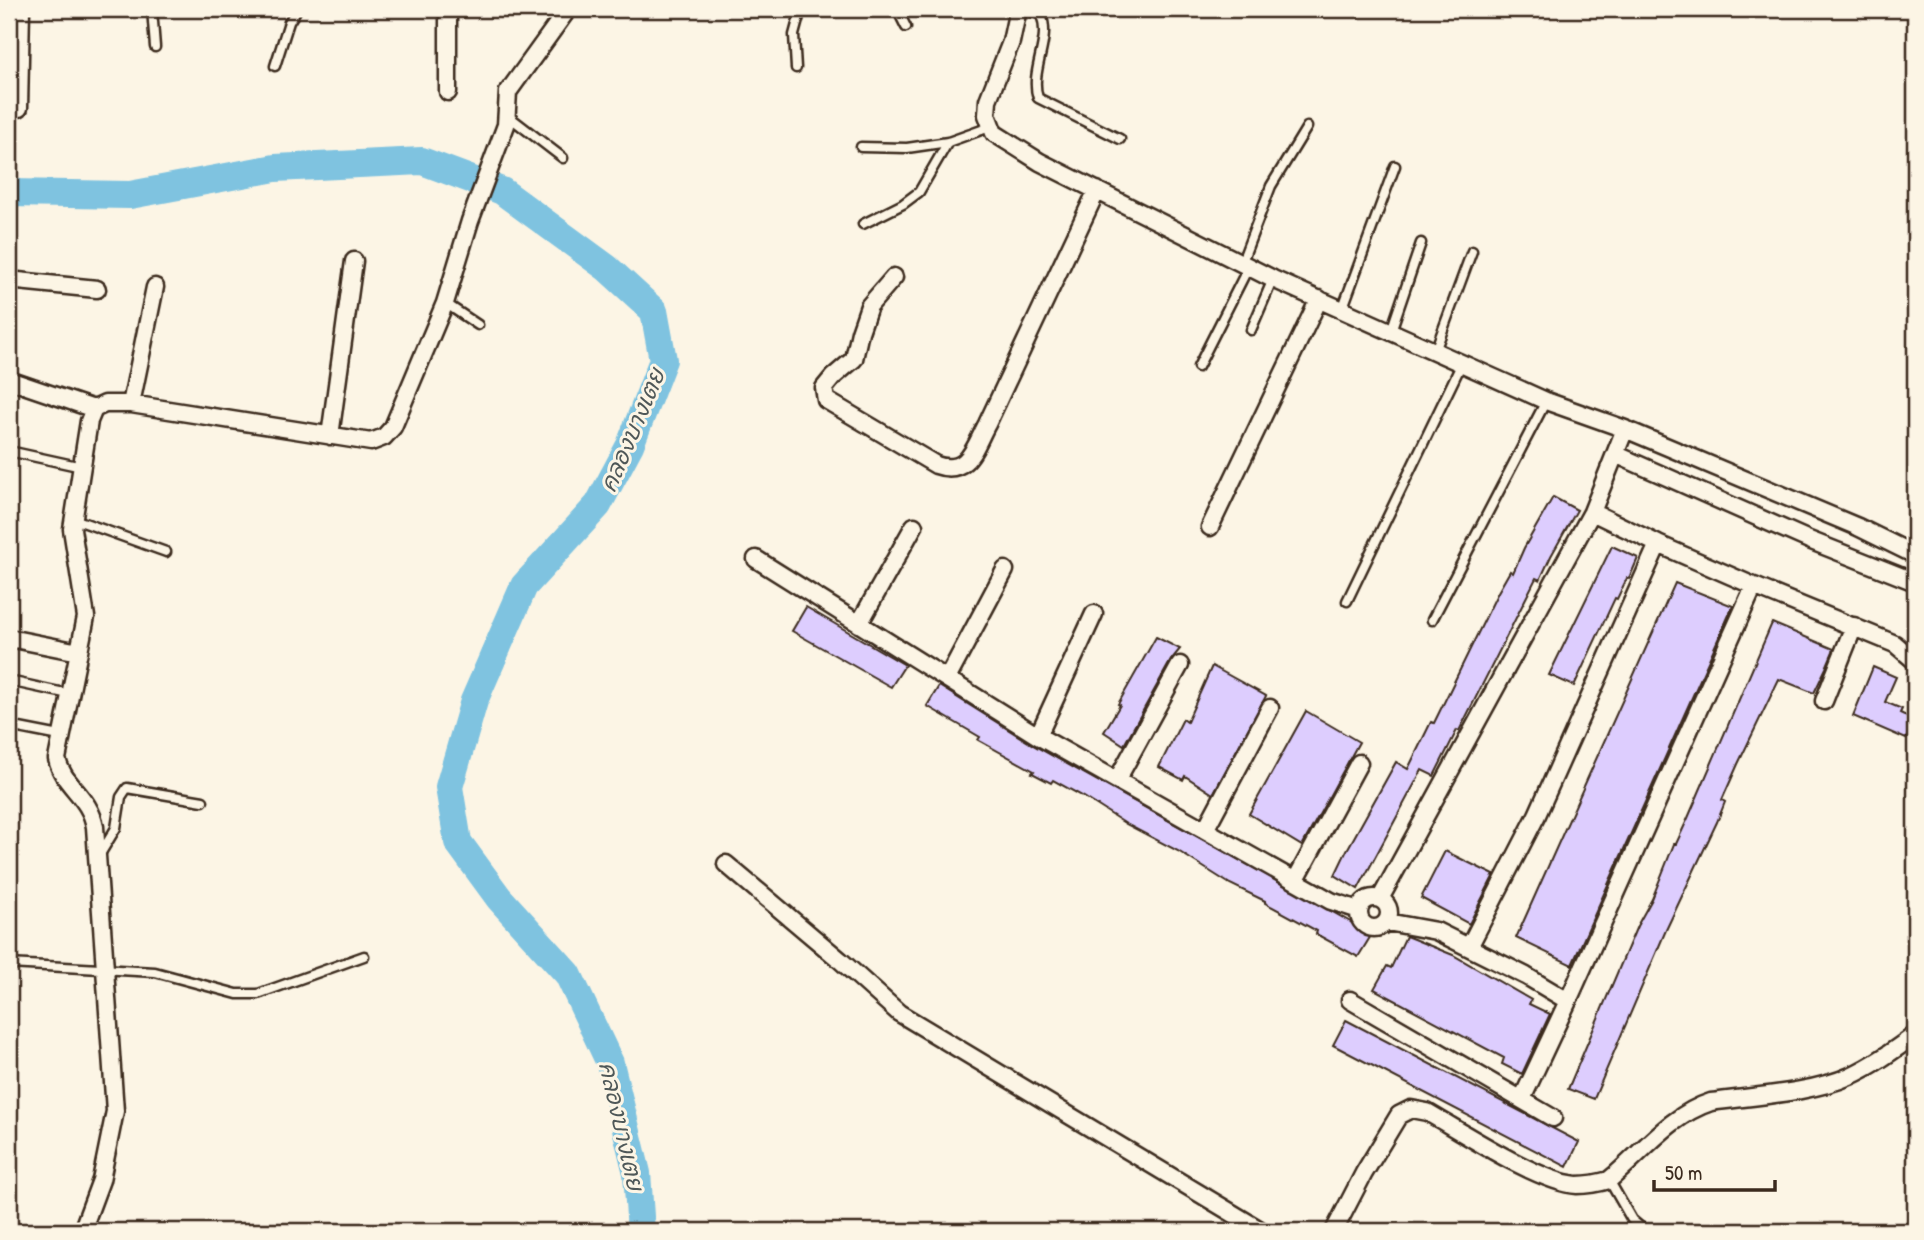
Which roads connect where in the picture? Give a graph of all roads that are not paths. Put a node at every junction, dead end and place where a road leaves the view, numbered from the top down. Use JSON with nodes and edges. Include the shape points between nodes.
{"nodes":[{"id":1,"x":21,"y":9,"type":"edge"},
{"id":2,"x":152,"y":9,"type":"edge"},
{"id":3,"x":297,"y":9,"type":"edge"},
{"id":4,"x":448,"y":9,"type":"edge"},
{"id":5,"x":568,"y":9,"type":"edge"},
{"id":6,"x":801,"y":9,"type":"edge"},
{"id":7,"x":897,"y":9,"type":"edge"},
{"id":8,"x":1018,"y":9,"type":"edge"},
{"id":9,"x":1026,"y":9,"type":"edge"},
{"id":10,"x":906,"y":27,"type":"dead end"},
{"id":11,"x":155,"y":47,"type":"dead end"},
{"id":12,"x":275,"y":66,"type":"dead end"},
{"id":13,"x":796,"y":68,"type":"dead end"},
{"id":14,"x":448,"y":92,"type":"dead end"},
{"id":15,"x":19,"y":108,"type":"dead end"},
{"id":16,"x":507,"y":115,"type":"junction"},
{"id":17,"x":990,"y":127,"type":"junction"},
{"id":18,"x":1307,"y":127,"type":"dead end"},
{"id":19,"x":1121,"y":139,"type":"dead end"},
{"id":20,"x":948,"y":142,"type":"junction"},
{"id":21,"x":861,"y":146,"type":"dead end"},
{"id":22,"x":563,"y":158,"type":"dead end"},
{"id":23,"x":1395,"y":166,"type":"dead end"},
{"id":24,"x":1097,"y":190,"type":"junction"},
{"id":25,"x":863,"y":224,"type":"dead end"},
{"id":26,"x":1421,"y":243,"type":"dead end"},
{"id":27,"x":1472,"y":251,"type":"dead end"},
{"id":28,"x":354,"y":261,"type":"dead end"},
{"id":29,"x":1245,"y":266,"type":"junction"},
{"id":30,"x":894,"y":277,"type":"dead end"},
{"id":31,"x":1273,"y":279,"type":"junction"},
{"id":32,"x":9,"y":286,"type":"edge"},
{"id":33,"x":155,"y":288,"type":"dead end"},
{"id":34,"x":97,"y":289,"type":"dead end"},
{"id":35,"x":1319,"y":299,"type":"junction"},
{"id":36,"x":445,"y":303,"type":"junction"},
{"id":37,"x":1342,"y":310,"type":"junction"},
{"id":38,"x":478,"y":325,"type":"dead end"},
{"id":39,"x":1251,"y":330,"type":"dead end"},
{"id":40,"x":1391,"y":331,"type":"junction"},
{"id":41,"x":1435,"y":351,"type":"junction"},
{"id":42,"x":1462,"y":363,"type":"junction"},
{"id":43,"x":1198,"y":367,"type":"dead end"},
{"id":44,"x":9,"y":380,"type":"edge"},
{"id":45,"x":1545,"y":401,"type":"junction"},
{"id":46,"x":131,"y":404,"type":"junction"},
{"id":47,"x":94,"y":409,"type":"junction"},
{"id":48,"x":1625,"y":429,"type":"junction"},
{"id":49,"x":330,"y":436,"type":"junction"},
{"id":50,"x":9,"y":451,"type":"edge"},
{"id":51,"x":1615,"y":454,"type":"junction"},
{"id":52,"x":82,"y":467,"type":"junction"},
{"id":53,"x":1592,"y":512,"type":"junction"},
{"id":54,"x":74,"y":519,"type":"junction"},
{"id":55,"x":914,"y":526,"type":"dead end"},
{"id":56,"x":1210,"y":527,"type":"dead end"},
{"id":57,"x":1658,"y":544,"type":"junction"},
{"id":58,"x":166,"y":552,"type":"dead end"},
{"id":59,"x":1915,"y":555,"type":"edge"},
{"id":60,"x":756,"y":559,"type":"dead end"},
{"id":61,"x":1005,"y":570,"type":"dead end"},
{"id":62,"x":1915,"y":582,"type":"edge"},
{"id":63,"x":1754,"y":586,"type":"junction"},
{"id":64,"x":1347,"y":601,"type":"dead end"},
{"id":65,"x":1094,"y":614,"type":"dead end"},
{"id":66,"x":1432,"y":620,"type":"dead end"},
{"id":67,"x":859,"y":624,"type":"junction"},
{"id":68,"x":1854,"y":626,"type":"junction"},
{"id":69,"x":9,"y":638,"type":"edge"},
{"id":70,"x":79,"y":652,"type":"junction"},
{"id":71,"x":1915,"y":661,"type":"edge"},
{"id":72,"x":1180,"y":665,"type":"dead end"},
{"id":73,"x":947,"y":679,"type":"junction"},
{"id":74,"x":9,"y":681,"type":"edge"},
{"id":75,"x":69,"y":694,"type":"junction"},
{"id":76,"x":1824,"y":702,"type":"dead end"},
{"id":77,"x":1270,"y":708,"type":"dead end"},
{"id":78,"x":9,"y":726,"type":"edge"},
{"id":79,"x":60,"y":736,"type":"junction"},
{"id":80,"x":1038,"y":736,"type":"junction"},
{"id":81,"x":1359,"y":763,"type":"dead end"},
{"id":82,"x":1116,"y":780,"type":"junction"},
{"id":83,"x":203,"y":801,"type":"dead end"},
{"id":84,"x":1205,"y":830,"type":"junction"},
{"id":85,"x":98,"y":858,"type":"junction"},
{"id":86,"x":726,"y":864,"type":"dead end"},
{"id":87,"x":1295,"y":881,"type":"junction"},
{"id":88,"x":1380,"y":899,"type":"junction"},
{"id":89,"x":1359,"y":910,"type":"junction"},
{"id":90,"x":1387,"y":922,"type":"junction"},
{"id":91,"x":1469,"y":947,"type":"junction"},
{"id":92,"x":364,"y":956,"type":"dead end"},
{"id":93,"x":9,"y":964,"type":"edge"},
{"id":94,"x":106,"y":968,"type":"junction"},
{"id":95,"x":1350,"y":1000,"type":"dead end"},
{"id":96,"x":1568,"y":1001,"type":"junction"},
{"id":97,"x":1915,"y":1035,"type":"edge"},
{"id":98,"x":1522,"y":1099,"type":"junction"},
{"id":99,"x":1553,"y":1118,"type":"dead end"},
{"id":100,"x":1609,"y":1180,"type":"junction"},
{"id":101,"x":82,"y":1231,"type":"edge"},
{"id":102,"x":1262,"y":1231,"type":"edge"},
{"id":103,"x":1334,"y":1231,"type":"edge"},
{"id":104,"x":1645,"y":1231,"type":"edge"}],
"edges":[{"from":1,"to":15,"type":"street"},
{"from":2,"to":11,"type":"lane"},
{"from":3,"to":12,"type":"lane"},
{"from":4,"to":14,"type":"street"},
{"from":5,"to":16,"type":"street","via":[[512,86],[506,99]]},
{"from":6,"to":13,"type":"lane","via":[[794,35]]},
{"from":7,"to":10,"type":"lane"},
{"from":8,"to":17,"type":"street","via":[[1011,42],[988,100]]},
{"from":9,"to":19,"type":"lane","via":[[1041,15],[1044,25],[1035,82],[1038,98]]},
{"from":16,"to":22,"type":"lane"},
{"from":16,"to":36,"type":"street"},
{"from":17,"to":20,"type":"lane"},
{"from":17,"to":24,"type":"street","via":[[1040,162]]},
{"from":18,"to":29,"type":"lane","via":[[1271,186]]},
{"from":20,"to":21,"type":"lane","via":[[907,148]]},
{"from":20,"to":25,"type":"lane","via":[[919,192]]},
{"from":23,"to":37,"type":"lane"},
{"from":24,"to":29,"type":"street"},
{"from":24,"to":30,"type":"street","via":[[987,424],[963,465],[955,468],[936,465],[827,400],[824,388],[854,359],[869,306]]},
{"from":26,"to":40,"type":"lane"},
{"from":27,"to":41,"type":"lane"},
{"from":28,"to":49,"type":"street"},
{"from":29,"to":31,"type":"street"},
{"from":29,"to":43,"type":"lane"},
{"from":31,"to":35,"type":"street"},
{"from":31,"to":39,"type":"lane"},
{"from":32,"to":34,"type":"street","via":[[18,281]]},
{"from":33,"to":46,"type":"street"},
{"from":35,"to":37,"type":"street"},
{"from":35,"to":56,"type":"street"},
{"from":36,"to":38,"type":"lane"},
{"from":36,"to":49,"type":"street","via":[[393,427],[371,442]]},
{"from":37,"to":40,"type":"street"},
{"from":40,"to":41,"type":"street"},
{"from":41,"to":42,"type":"street"},
{"from":42,"to":45,"type":"street"},
{"from":42,"to":64,"type":"lane"},
{"from":44,"to":47,"type":"street"},
{"from":45,"to":48,"type":"street"},
{"from":45,"to":66,"type":"lane"},
{"from":46,"to":47,"type":"street"},
{"from":46,"to":49,"type":"street"},
{"from":47,"to":52,"type":"street"},
{"from":48,"to":51,"type":"street"},
{"from":48,"to":59,"type":"street"},
{"from":50,"to":52,"type":"lane"},
{"from":51,"to":53,"type":"street"},
{"from":51,"to":62,"type":"street"},
{"from":52,"to":54,"type":"street"},
{"from":53,"to":57,"type":"street"},
{"from":53,"to":88,"type":"street"},
{"from":54,"to":58,"type":"lane"},
{"from":54,"to":70,"type":"street","via":[[74,549],[86,617]]},
{"from":55,"to":67,"type":"street"},
{"from":57,"to":63,"type":"street"},
{"from":57,"to":91,"type":"street","via":[[1537,815]]},
{"from":60,"to":67,"type":"street"},
{"from":61,"to":73,"type":"street"},
{"from":63,"to":68,"type":"street"},
{"from":63,"to":96,"type":"street"},
{"from":65,"to":80,"type":"street"},
{"from":67,"to":73,"type":"street"},
{"from":68,"to":71,"type":"street","via":[[1895,644]]},
{"from":68,"to":76,"type":"street"},
{"from":69,"to":70,"type":"street"},
{"from":70,"to":75,"type":"street"},
{"from":72,"to":82,"type":"street"},
{"from":73,"to":80,"type":"street"},
{"from":74,"to":75,"type":"lane"},
{"from":75,"to":79,"type":"street"},
{"from":77,"to":84,"type":"street"},
{"from":78,"to":79,"type":"lane"},
{"from":79,"to":85,"type":"street","via":[[60,770],[89,806]]},
{"from":80,"to":82,"type":"street"},
{"from":81,"to":87,"type":"street"},
{"from":82,"to":84,"type":"street"},
{"from":83,"to":85,"type":"lane","via":[[127,788],[116,828]]},
{"from":84,"to":87,"type":"street"},
{"from":85,"to":94,"type":"street"},
{"from":86,"to":102,"type":"street","via":[[899,1013]]},
{"from":87,"to":89,"type":"street"},
{"from":88,"to":89,"type":"street","via":[[1367,899]]},
{"from":88,"to":90,"type":"street","via":[[1389,909]]},
{"from":89,"to":90,"type":"street","via":[[1368,927]]},
{"from":90,"to":91,"type":"street","via":[[1436,931]]},
{"from":91,"to":96,"type":"street"},
{"from":92,"to":94,"type":"lane","via":[[258,994],[237,994],[155,972]]},
{"from":93,"to":94,"type":"lane"},
{"from":94,"to":101,"type":"street","via":[[115,1111],[101,1180]]},
{"from":95,"to":98,"type":"street"},
{"from":96,"to":98,"type":"street"},
{"from":97,"to":100,"type":"street","via":[[1848,1077],[1698,1106],[1681,1115]]},
{"from":98,"to":99,"type":"street"},
{"from":100,"to":103,"type":"street","via":[[1575,1185],[1537,1174],[1427,1112],[1411,1109],[1399,1115]]},
{"from":100,"to":104,"type":"lane","via":[[1632,1220]]}]}
